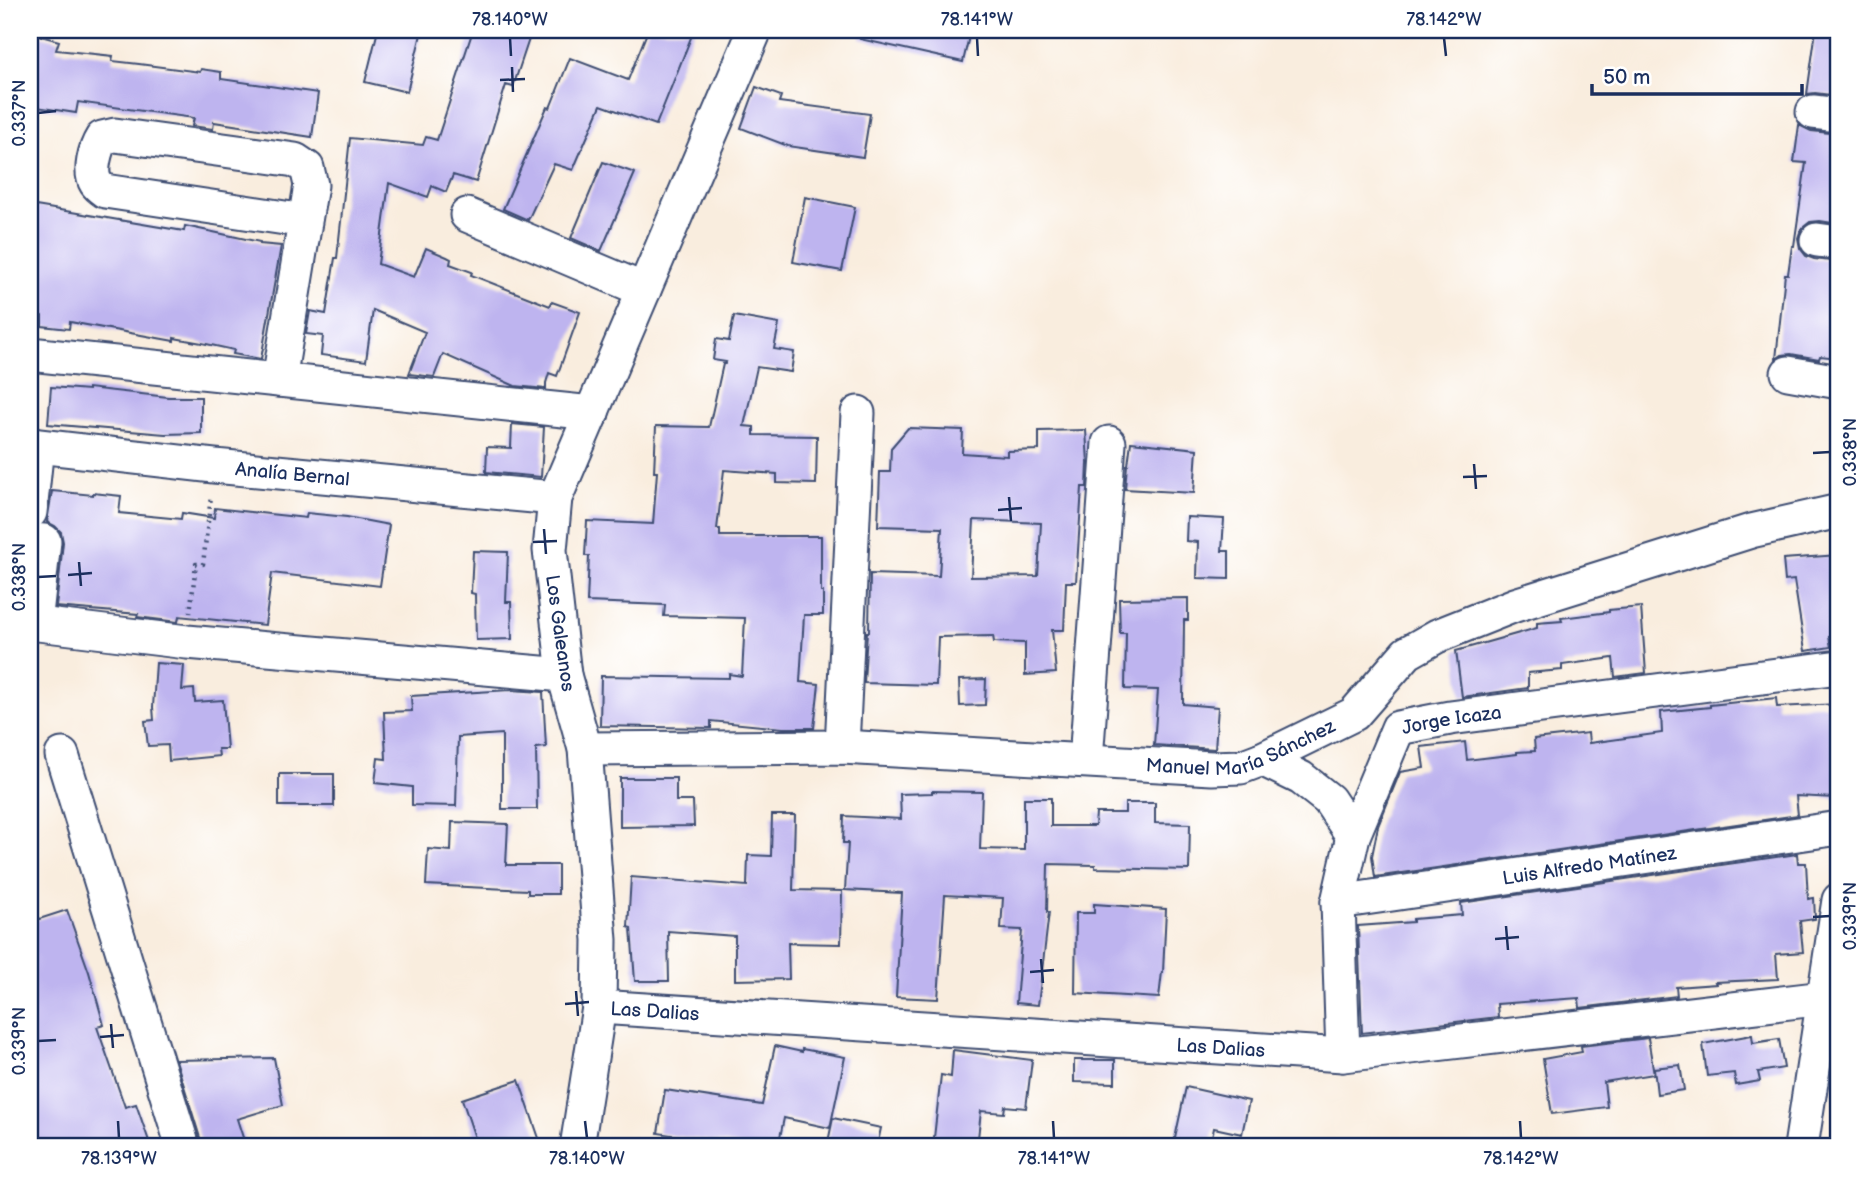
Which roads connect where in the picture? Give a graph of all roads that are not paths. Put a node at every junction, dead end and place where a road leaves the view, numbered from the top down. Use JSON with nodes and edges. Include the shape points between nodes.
{"nodes":[{"id":1,"x":755,"y":30,"type":"edge"},
{"id":2,"x":467,"y":215,"type":"dead end"},
{"id":3,"x":305,"y":221,"type":"junction"},
{"id":4,"x":644,"y":290,"type":"junction"},
{"id":5,"x":30,"y":354,"type":"edge"},
{"id":6,"x":1788,"y":373,"type":"dead end"},
{"id":7,"x":279,"y":380,"type":"junction"},
{"id":8,"x":1839,"y":382,"type":"edge"},
{"id":9,"x":592,"y":413,"type":"junction"},
{"id":10,"x":858,"y":413,"type":"dead end"},
{"id":11,"x":1109,"y":443,"type":"dead end"},
{"id":12,"x":34,"y":446,"type":"edge"},
{"id":13,"x":555,"y":498,"type":"junction"},
{"id":14,"x":1839,"y":510,"type":"edge"},
{"id":15,"x":30,"y":512,"type":"edge"},
{"id":16,"x":30,"y":540,"type":"edge"},
{"id":17,"x":32,"y":623,"type":"edge"},
{"id":18,"x":1839,"y":667,"type":"edge"},
{"id":19,"x":564,"y":675,"type":"junction"},
{"id":20,"x":1354,"y":714,"type":"junction"},
{"id":21,"x":1398,"y":728,"type":"junction"},
{"id":22,"x":842,"y":747,"type":"junction"},
{"id":23,"x":585,"y":749,"type":"junction"},
{"id":24,"x":62,"y":755,"type":"dead end"},
{"id":25,"x":1262,"y":759,"type":"junction"},
{"id":26,"x":1086,"y":760,"type":"junction"},
{"id":27,"x":1839,"y":828,"type":"edge"},
{"id":28,"x":1353,"y":836,"type":"junction"},
{"id":29,"x":1839,"y":900,"type":"edge"},
{"id":30,"x":1338,"y":902,"type":"junction"},
{"id":31,"x":1832,"y":999,"type":"edge"},
{"id":32,"x":598,"y":1007,"type":"junction"},
{"id":33,"x":1343,"y":1055,"type":"junction"},
{"id":34,"x":183,"y":1147,"type":"edge"},
{"id":35,"x":577,"y":1147,"type":"edge"},
{"id":36,"x":1801,"y":1147,"type":"edge"}],
"edges":[{"from":1,"to":4,"type":"street","name":"Los Galeanos"},
{"from":2,"to":4,"type":"street"},
{"from":3,"to":3,"type":"street","via":[[105,191],[93,174],[97,145],[102,138],[115,135],[295,160],[307,168],[311,185]]},
{"from":3,"to":7,"type":"street"},
{"from":4,"to":9,"type":"street","name":"Los Galeanos"},
{"from":5,"to":7,"type":"street"},
{"from":6,"to":8,"type":"street"},
{"from":7,"to":9,"type":"street"},
{"from":9,"to":13,"type":"street","name":"Los Galeanos"},
{"from":10,"to":22,"type":"street"},
{"from":11,"to":26,"type":"street"},
{"from":12,"to":13,"type":"street","name":"Analía Bernal"},
{"from":12,"to":15,"type":"street"},
{"from":13,"to":19,"type":"street","name":"Los Galeanos","via":[[550,550]]},
{"from":14,"to":20,"type":"street","name":"Manuel María Sánchez","via":[[1712,543],[1515,605],[1437,636],[1407,653]]},
{"from":16,"to":17,"type":"street","via":[[44,541]]},
{"from":17,"to":19,"type":"street","via":[[187,642]]},
{"from":18,"to":21,"type":"street","name":"Jorge Icaza"},
{"from":19,"to":23,"type":"street","name":"Los Galeanos"},
{"from":20,"to":21,"type":"street","via":[[1379,728]]},
{"from":20,"to":25,"type":"street","name":"Manuel María Sánchez"},
{"from":21,"to":28,"type":"street","name":"Jorge Icaza"},
{"from":22,"to":23,"type":"street","name":"Manuel María Sánchez"},
{"from":22,"to":26,"type":"street","name":"Manuel María Sánchez"},
{"from":23,"to":32,"type":"street","name":"Los Galeanos","via":[[600,940]]},
{"from":24,"to":34,"type":"street"},
{"from":25,"to":26,"type":"street","name":"Manuel María Sánchez","via":[[1241,767],[1212,768]]},
{"from":25,"to":28,"type":"street","via":[[1301,778],[1329,800]]},
{"from":27,"to":30,"type":"street","name":"Luis Alfredo Matínez"},
{"from":28,"to":30,"type":"street","name":"Jorge Icaza"},
{"from":29,"to":31,"type":"street"},
{"from":30,"to":33,"type":"street","name":"Jorge Icaza"},
{"from":31,"to":33,"type":"street","name":"Las Dalias"},
{"from":31,"to":36,"type":"street"},
{"from":32,"to":33,"type":"street","name":"Las Dalias"},
{"from":32,"to":35,"type":"street","name":"Los Galeanos"}]}
